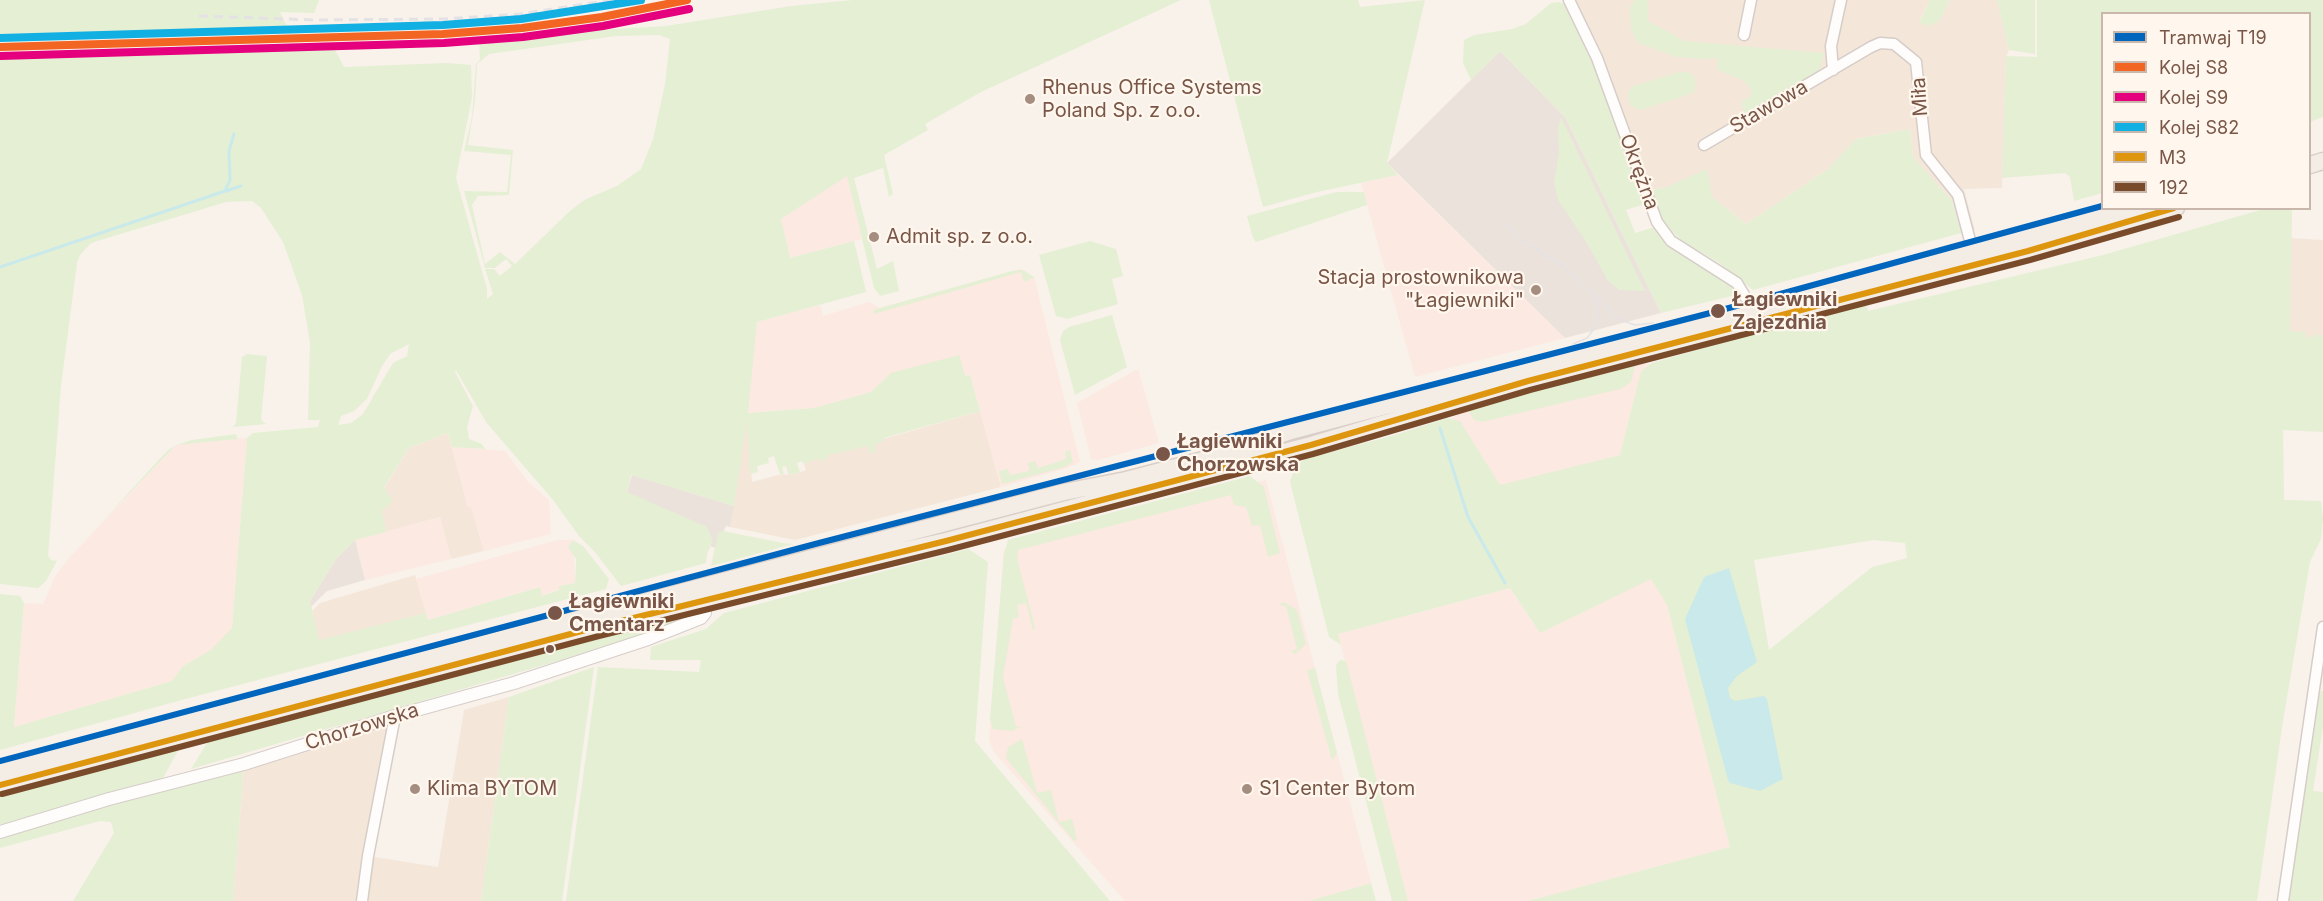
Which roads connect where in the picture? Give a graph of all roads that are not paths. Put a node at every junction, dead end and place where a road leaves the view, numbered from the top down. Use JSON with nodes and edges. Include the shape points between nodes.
{"nodes":[{"id":1,"x":1569,"y":0,"type":"edge"},
{"id":2,"x":1750,"y":0,"type":"edge"},
{"id":3,"x":1841,"y":0,"type":"edge"},
{"id":4,"x":1744,"y":34,"type":"dead end"},
{"id":5,"x":1833,"y":70,"type":"junction"},
{"id":6,"x":1704,"y":144,"type":"dead end"},
{"id":7,"x":2125,"y":210,"type":"edge"},
{"id":8,"x":2169,"y":210,"type":"edge"},
{"id":9,"x":1973,"y":252,"type":"junction"},
{"id":10,"x":1753,"y":310,"type":"junction"},
{"id":11,"x":707,"y":592,"type":"junction"},
{"id":12,"x":2323,"y":627,"type":"edge"},
{"id":13,"x":394,"y":716,"type":"junction"},
{"id":14,"x":0,"y":770,"type":"edge"},
{"id":15,"x":0,"y":785,"type":"edge"},
{"id":16,"x":0,"y":832,"type":"edge"},
{"id":17,"x":362,"y":901,"type":"edge"},
{"id":18,"x":2283,"y":901,"type":"edge"}],
"edges":[{"from":1,"to":10,"type":"street","name":"Okrężna","via":[[1598,58],[1658,222],[1671,241],[1737,283]]},
{"from":2,"to":4,"type":"street"},
{"from":3,"to":5,"type":"street","via":[[1830,46]]},
{"from":5,"to":6,"type":"street","name":"Stawowa"},
{"from":5,"to":9,"type":"street","name":"Miła","via":[[1884,42],[1901,47],[1916,62],[1926,155],[1958,195]]},
{"from":7,"to":9,"type":"main road"},
{"from":8,"to":11,"type":"main road","name":"Chorzowska","via":[[946,541],[792,577]]},
{"from":9,"to":10,"type":"main road"},
{"from":10,"to":11,"type":"main road","via":[[1291,431],[1144,476],[1064,492],[771,568]]},
{"from":11,"to":13,"type":"street","name":"Chorzowska","via":[[705,613],[688,626],[514,683]]},
{"from":11,"to":14,"type":"main road"},
{"from":11,"to":15,"type":"main road","name":"Chorzowska"},
{"from":12,"to":18,"type":"street"},
{"from":13,"to":16,"type":"street","name":"Chorzowska","via":[[244,764]]},
{"from":13,"to":17,"type":"street"}]}
